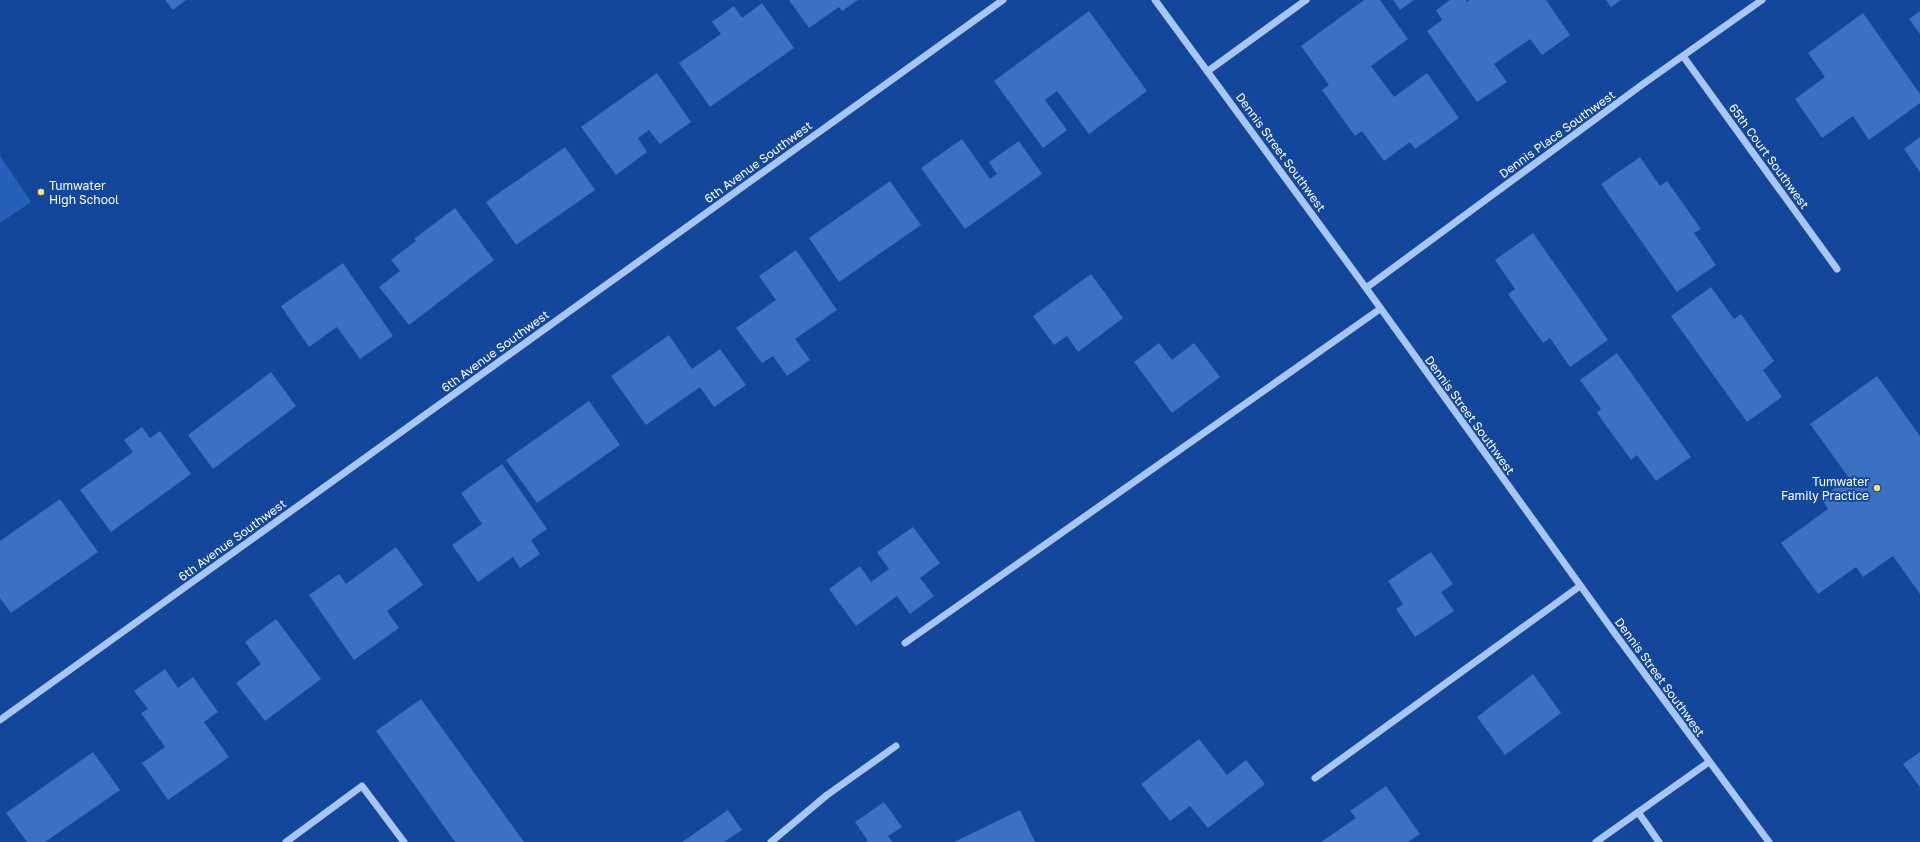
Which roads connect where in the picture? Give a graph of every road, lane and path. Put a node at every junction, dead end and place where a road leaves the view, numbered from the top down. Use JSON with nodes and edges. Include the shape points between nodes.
{"nodes":[{"id":1,"x":1003,"y":0,"type":"edge"},
{"id":2,"x":1155,"y":0,"type":"edge"},
{"id":3,"x":1306,"y":0,"type":"edge"},
{"id":4,"x":1762,"y":0,"type":"edge"},
{"id":5,"x":1683,"y":56,"type":"junction"},
{"id":6,"x":1208,"y":71,"type":"junction"},
{"id":7,"x":1837,"y":269,"type":"dead end"},
{"id":8,"x":1366,"y":288,"type":"junction"},
{"id":9,"x":1380,"y":309,"type":"junction"},
{"id":10,"x":1580,"y":586,"type":"junction"},
{"id":11,"x":905,"y":643,"type":"dead end"},
{"id":12,"x":0,"y":720,"type":"edge"},
{"id":13,"x":896,"y":746,"type":"dead end"},
{"id":14,"x":1709,"y":762,"type":"junction"},
{"id":15,"x":1315,"y":778,"type":"dead end"},
{"id":16,"x":1638,"y":812,"type":"junction"},
{"id":17,"x":286,"y":842,"type":"edge"},
{"id":18,"x":404,"y":842,"type":"edge"},
{"id":19,"x":771,"y":842,"type":"edge"},
{"id":20,"x":1596,"y":842,"type":"edge"},
{"id":21,"x":1659,"y":842,"type":"edge"},
{"id":22,"x":1769,"y":842,"type":"edge"}],
"edges":[{"from":1,"to":12,"type":"street","name":"6th Avenue Southwest"},
{"from":2,"to":6,"type":"street","name":"Dennis Street Southwest"},
{"from":3,"to":6,"type":"street"},
{"from":4,"to":5,"type":"street","name":"Dennis Place Southwest"},
{"from":5,"to":7,"type":"street","name":"65th Court Southwest"},
{"from":5,"to":8,"type":"street","name":"Dennis Place Southwest"},
{"from":6,"to":8,"type":"street","name":"Dennis Street Southwest"},
{"from":8,"to":9,"type":"street","name":"Dennis Street Southwest"},
{"from":9,"to":10,"type":"street","name":"Dennis Street Southwest"},
{"from":9,"to":11,"type":"street"},
{"from":10,"to":14,"type":"street","name":"Dennis Street Southwest"},
{"from":10,"to":15,"type":"street"},
{"from":13,"to":19,"type":"street","via":[[827,795]]},
{"from":14,"to":16,"type":"street"},
{"from":14,"to":22,"type":"street","name":"Dennis Street Southwest"},
{"from":16,"to":20,"type":"street"},
{"from":16,"to":21,"type":"street"},
{"from":17,"to":18,"type":"street","via":[[362,786]]}]}
